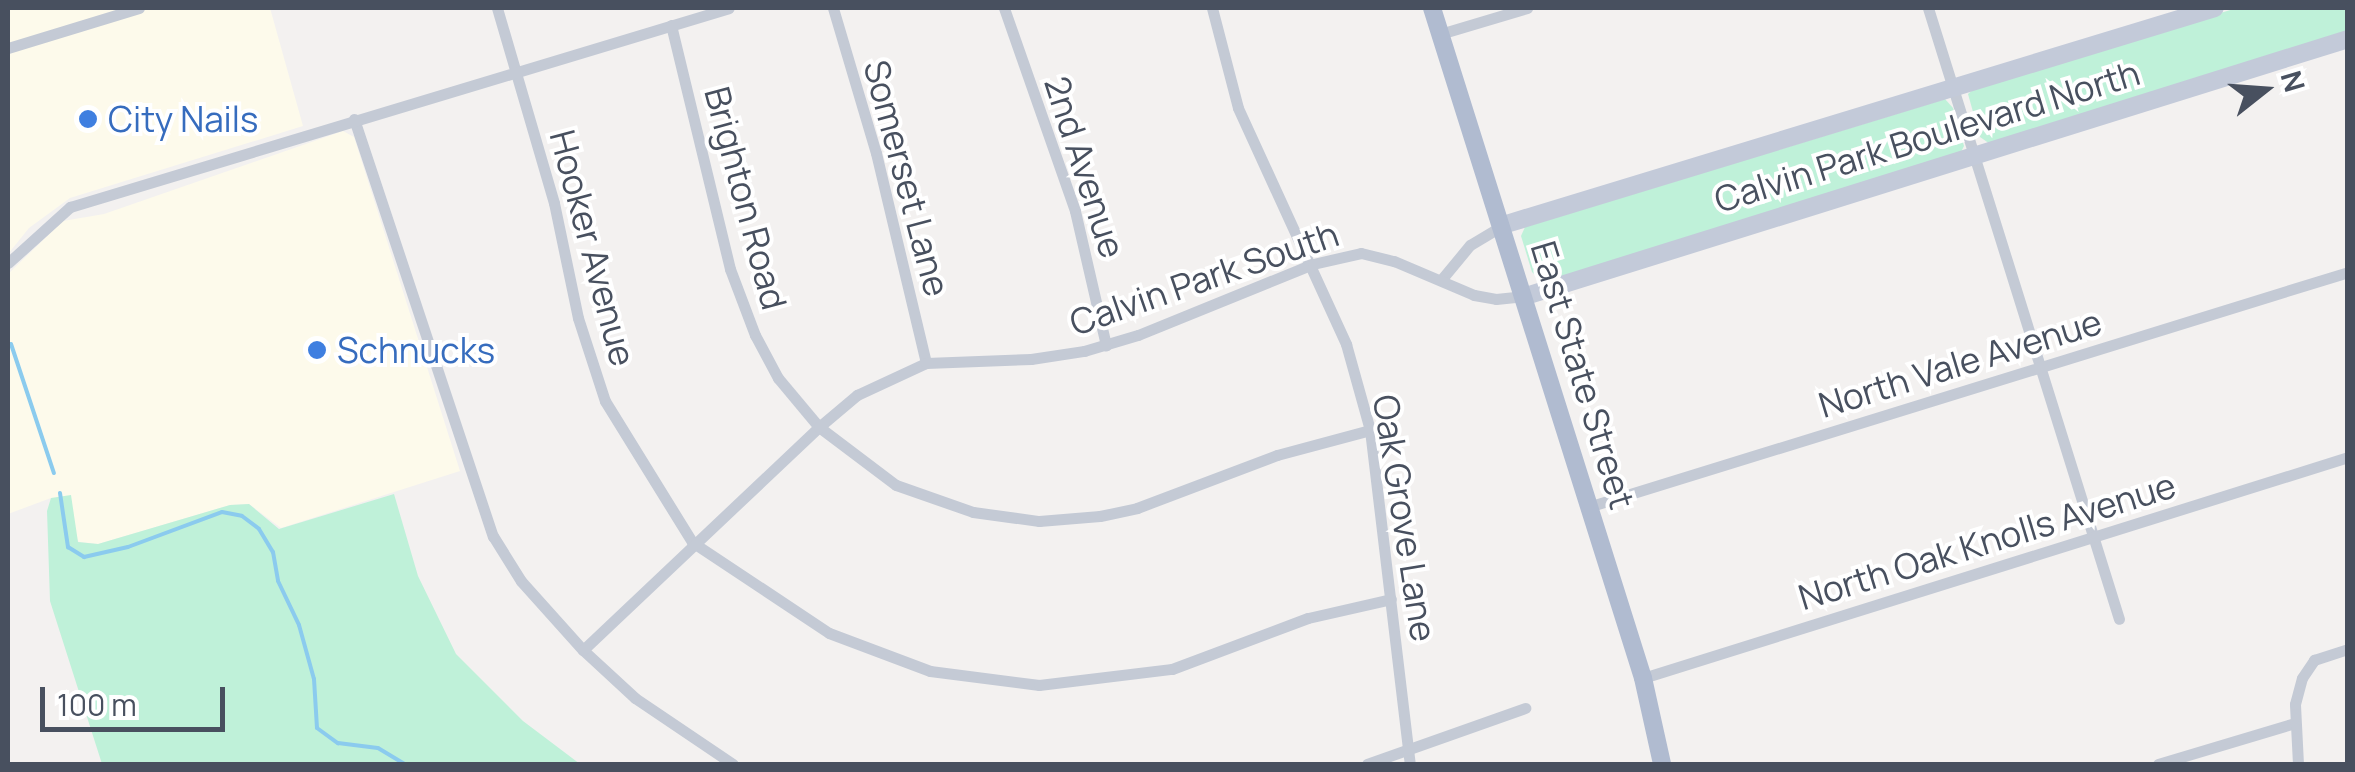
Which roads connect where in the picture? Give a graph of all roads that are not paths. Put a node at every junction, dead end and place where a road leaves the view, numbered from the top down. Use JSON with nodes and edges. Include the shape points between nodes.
{"nodes":[{"id":1,"x":139,"y":8,"type":"edge"},
{"id":2,"x":497,"y":8,"type":"edge"},
{"id":3,"x":729,"y":8,"type":"edge"},
{"id":4,"x":833,"y":8,"type":"edge"},
{"id":5,"x":1004,"y":8,"type":"edge"},
{"id":6,"x":1212,"y":8,"type":"edge"},
{"id":7,"x":1432,"y":8,"type":"edge"},
{"id":8,"x":1527,"y":8,"type":"edge"},
{"id":9,"x":1928,"y":8,"type":"edge"},
{"id":10,"x":2215,"y":8,"type":"edge"},
{"id":11,"x":671,"y":25,"type":"junction"},
{"id":12,"x":1440,"y":34,"type":"junction"},
{"id":13,"x":2348,"y":39,"type":"edge"},
{"id":14,"x":8,"y":48,"type":"edge"},
{"id":15,"x":518,"y":72,"type":"junction"},
{"id":16,"x":1954,"y":88,"type":"junction"},
{"id":17,"x":354,"y":120,"type":"junction"},
{"id":18,"x":1974,"y":155,"type":"junction"},
{"id":19,"x":1503,"y":225,"type":"junction"},
{"id":20,"x":8,"y":263,"type":"edge"},
{"id":21,"x":1313,"y":264,"type":"junction"},
{"id":22,"x":2348,"y":272,"type":"edge"},
{"id":23,"x":1441,"y":280,"type":"junction"},
{"id":24,"x":1526,"y":296,"type":"junction"},
{"id":25,"x":1106,"y":344,"type":"junction"},
{"id":26,"x":926,"y":364,"type":"junction"},
{"id":27,"x":2043,"y":365,"type":"junction"},
{"id":28,"x":819,"y":427,"type":"junction"},
{"id":29,"x":1370,"y":430,"type":"junction"},
{"id":30,"x":2348,"y":457,"type":"edge"},
{"id":31,"x":1588,"y":507,"type":"junction"},
{"id":32,"x":2092,"y":535,"type":"junction"},
{"id":33,"x":692,"y":542,"type":"junction"},
{"id":34,"x":1391,"y":599,"type":"junction"},
{"id":35,"x":2118,"y":619,"type":"dead end"},
{"id":36,"x":2348,"y":649,"type":"edge"},
{"id":37,"x":583,"y":650,"type":"junction"},
{"id":38,"x":1643,"y":678,"type":"junction"},
{"id":39,"x":1526,"y":708,"type":"dead end"},
{"id":40,"x":2294,"y":723,"type":"junction"},
{"id":41,"x":1410,"y":746,"type":"junction"},
{"id":42,"x":733,"y":764,"type":"edge"},
{"id":43,"x":1368,"y":764,"type":"edge"},
{"id":44,"x":1410,"y":764,"type":"edge"},
{"id":45,"x":1662,"y":764,"type":"edge"},
{"id":46,"x":2158,"y":764,"type":"edge"},
{"id":47,"x":2298,"y":764,"type":"edge"}],
"edges":[{"from":1,"to":14,"type":"street"},
{"from":2,"to":15,"type":"street","name":"Hooker Avenue"},
{"from":3,"to":11,"type":"street"},
{"from":4,"to":26,"type":"street","name":"Somerset Lane"},
{"from":5,"to":25,"type":"street","name":"2nd Avenue","via":[[1075,210]]},
{"from":6,"to":21,"type":"street","name":"Oak Grove Lane","via":[[1238,108]]},
{"from":7,"to":12,"type":"main road","name":"East State Street"},
{"from":8,"to":12,"type":"street"},
{"from":9,"to":16,"type":"street"},
{"from":10,"to":16,"type":"street","name":"Calvin Park Boulevard North"},
{"from":11,"to":15,"type":"street"},
{"from":11,"to":28,"type":"street","name":"Brighton Road","via":[[730,268],[754,336]]},
{"from":12,"to":19,"type":"main road","name":"East State Street"},
{"from":13,"to":18,"type":"street","name":"Calvin Park Boulevard North"},
{"from":15,"to":17,"type":"street"},
{"from":15,"to":33,"type":"street","name":"Hooker Avenue","via":[[605,401]]},
{"from":16,"to":18,"type":"street"},
{"from":16,"to":19,"type":"street","name":"Calvin Park Boulevard North"},
{"from":17,"to":20,"type":"street","via":[[70,207]]},
{"from":17,"to":37,"type":"street","via":[[493,536],[521,581]]},
{"from":18,"to":24,"type":"street","name":"Calvin Park Boulevard North"},
{"from":18,"to":27,"type":"street"},
{"from":19,"to":23,"type":"street","via":[[1470,245]]},
{"from":19,"to":24,"type":"main road","name":"East State Street"},
{"from":21,"to":23,"type":"street","name":"Calvin Park South","via":[[1361,254]]},
{"from":21,"to":25,"type":"street","name":"Calvin Park South"},
{"from":21,"to":29,"type":"street","name":"Oak Grove Lane","via":[[1346,344]]},
{"from":22,"to":27,"type":"street","name":"North Vale Avenue"},
{"from":23,"to":24,"type":"street","name":"Calvin Park South","via":[[1485,297]]},
{"from":24,"to":31,"type":"main road","name":"East State Street"},
{"from":25,"to":26,"type":"street","name":"Calvin Park South","via":[[1031,359]]},
{"from":26,"to":28,"type":"street","name":"Calvin Park South","via":[[857,395]]},
{"from":27,"to":31,"type":"street","name":"North Vale Avenue"},
{"from":27,"to":32,"type":"street"},
{"from":28,"to":29,"type":"street","name":"Brighton Road","via":[[896,485],[972,512],[1040,520],[1137,508],[1277,455]]},
{"from":28,"to":33,"type":"street","name":"Calvin Park South"},
{"from":29,"to":34,"type":"street","name":"Oak Grove Lane"},
{"from":30,"to":32,"type":"street","name":"North Oak Knolls Avenue"},
{"from":31,"to":38,"type":"main road","name":"East State Street"},
{"from":32,"to":35,"type":"street"},
{"from":32,"to":38,"type":"street","name":"North Oak Knolls Avenue"},
{"from":33,"to":34,"type":"street","via":[[830,632],[930,671],[1039,685],[1172,668],[1308,618]]},
{"from":33,"to":37,"type":"street","name":"Calvin Park South"},
{"from":34,"to":41,"type":"street","name":"Oak Grove Lane"},
{"from":36,"to":40,"type":"street","via":[[2314,660],[2302,678]]},
{"from":37,"to":42,"type":"street","via":[[662,718]]},
{"from":38,"to":45,"type":"main road","name":"East State Street"},
{"from":39,"to":41,"type":"street"},
{"from":40,"to":46,"type":"street"},
{"from":40,"to":47,"type":"street"},
{"from":41,"to":43,"type":"street"},
{"from":41,"to":44,"type":"street","name":"Oak Grove Lane"}]}
